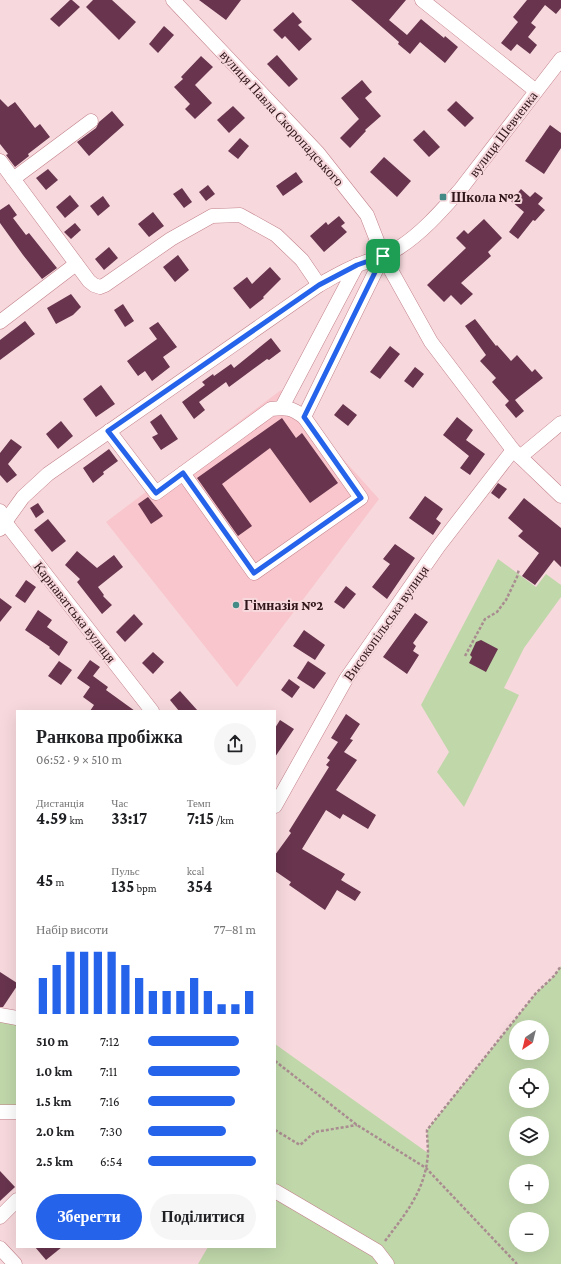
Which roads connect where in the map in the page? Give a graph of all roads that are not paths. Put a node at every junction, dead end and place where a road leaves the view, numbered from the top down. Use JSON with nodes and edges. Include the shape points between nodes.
{"nodes":[{"id":1,"x":173,"y":0,"type":"edge"},
{"id":2,"x":422,"y":0,"type":"edge"},
{"id":3,"x":561,"y":59,"type":"edge"},
{"id":4,"x":536,"y":91,"type":"junction"},
{"id":5,"x":91,"y":121,"type":"dead end"},
{"id":6,"x":0,"y":161,"type":"edge"},
{"id":7,"x":13,"y":179,"type":"junction"},
{"id":8,"x":383,"y":256,"type":"junction"},
{"id":9,"x":76,"y":264,"type":"junction"},
{"id":10,"x":357,"y":265,"type":"junction"},
{"id":11,"x":319,"y":285,"type":"junction"},
{"id":12,"x":0,"y":322,"type":"edge"},
{"id":13,"x":282,"y":407,"type":"junction"},
{"id":14,"x":304,"y":417,"type":"junction"},
{"id":15,"x":561,"y":423,"type":"edge"},
{"id":16,"x":108,"y":431,"type":"junction"},
{"id":17,"x":516,"y":453,"type":"junction"},
{"id":18,"x":183,"y":473,"type":"junction"},
{"id":19,"x":561,"y":496,"type":"edge"},
{"id":20,"x":2,"y":521,"type":"edge"},
{"id":21,"x":151,"y":710,"type":"edge"},
{"id":22,"x":276,"y":804,"type":"edge"},
{"id":23,"x":0,"y":1015,"type":"edge"},
{"id":24,"x":16,"y":1018,"type":"edge"},
{"id":25,"x":0,"y":1112,"type":"edge"},
{"id":26,"x":16,"y":1112,"type":"edge"},
{"id":27,"x":276,"y":1193,"type":"edge"},
{"id":28,"x":16,"y":1201,"type":"edge"},
{"id":29,"x":0,"y":1217,"type":"edge"},
{"id":30,"x":0,"y":1248,"type":"edge"},
{"id":31,"x":15,"y":1264,"type":"edge"},
{"id":32,"x":387,"y":1264,"type":"edge"}],
"edges":[{"from":1,"to":8,"type":"street","name":"вулиця Павла Скоропадського","via":[[318,153],[367,215]]},
{"from":2,"to":4,"type":"street"},
{"from":3,"to":4,"type":"street","name":"вулиця Шевченка"},
{"from":4,"to":8,"type":"street","name":"вулиця Шевченка","via":[[442,210],[417,234]]},
{"from":5,"to":7,"type":"street"},
{"from":6,"to":7,"type":"street"},
{"from":7,"to":9,"type":"street"},
{"from":8,"to":10,"type":"street","name":"вулиця Шевченка"},
{"from":8,"to":14,"type":"street"},
{"from":8,"to":17,"type":"street","name":"вулиця Павла Скоропадського","via":[[431,342]]},
{"from":9,"to":11,"type":"street","via":[[89,281],[100,287],[171,238],[212,216],[240,215],[276,235],[302,260]]},
{"from":9,"to":12,"type":"street"},
{"from":10,"to":11,"type":"street","name":"вулиця Шевченка"},
{"from":10,"to":13,"type":"street"},
{"from":11,"to":16,"type":"street","name":"вулиця Шевченка"},
{"from":13,"to":14,"type":"street","via":[[293,409]]},
{"from":13,"to":18,"type":"street","via":[[271,409]]},
{"from":14,"to":18,"type":"street","via":[[361,498],[254,573]]},
{"from":15,"to":17,"type":"street","name":"Високопільська вулиця"},
{"from":16,"to":18,"type":"street","via":[[156,493]]},
{"from":16,"to":20,"type":"street","name":"вулиця Шевченка","via":[[48,474]]},
{"from":17,"to":19,"type":"street","name":"вулиця Павла Скоропадського"},
{"from":17,"to":22,"type":"street","name":"Високопільська вулиця","via":[[438,547],[346,679]]},
{"from":20,"to":21,"type":"street","name":"Карнаватська вулиця"},
{"from":23,"to":24,"type":"street"},
{"from":25,"to":26,"type":"street"},
{"from":27,"to":32,"type":"street","via":[[377,1251]]},
{"from":28,"to":29,"type":"street"},
{"from":30,"to":31,"type":"street"}]}
